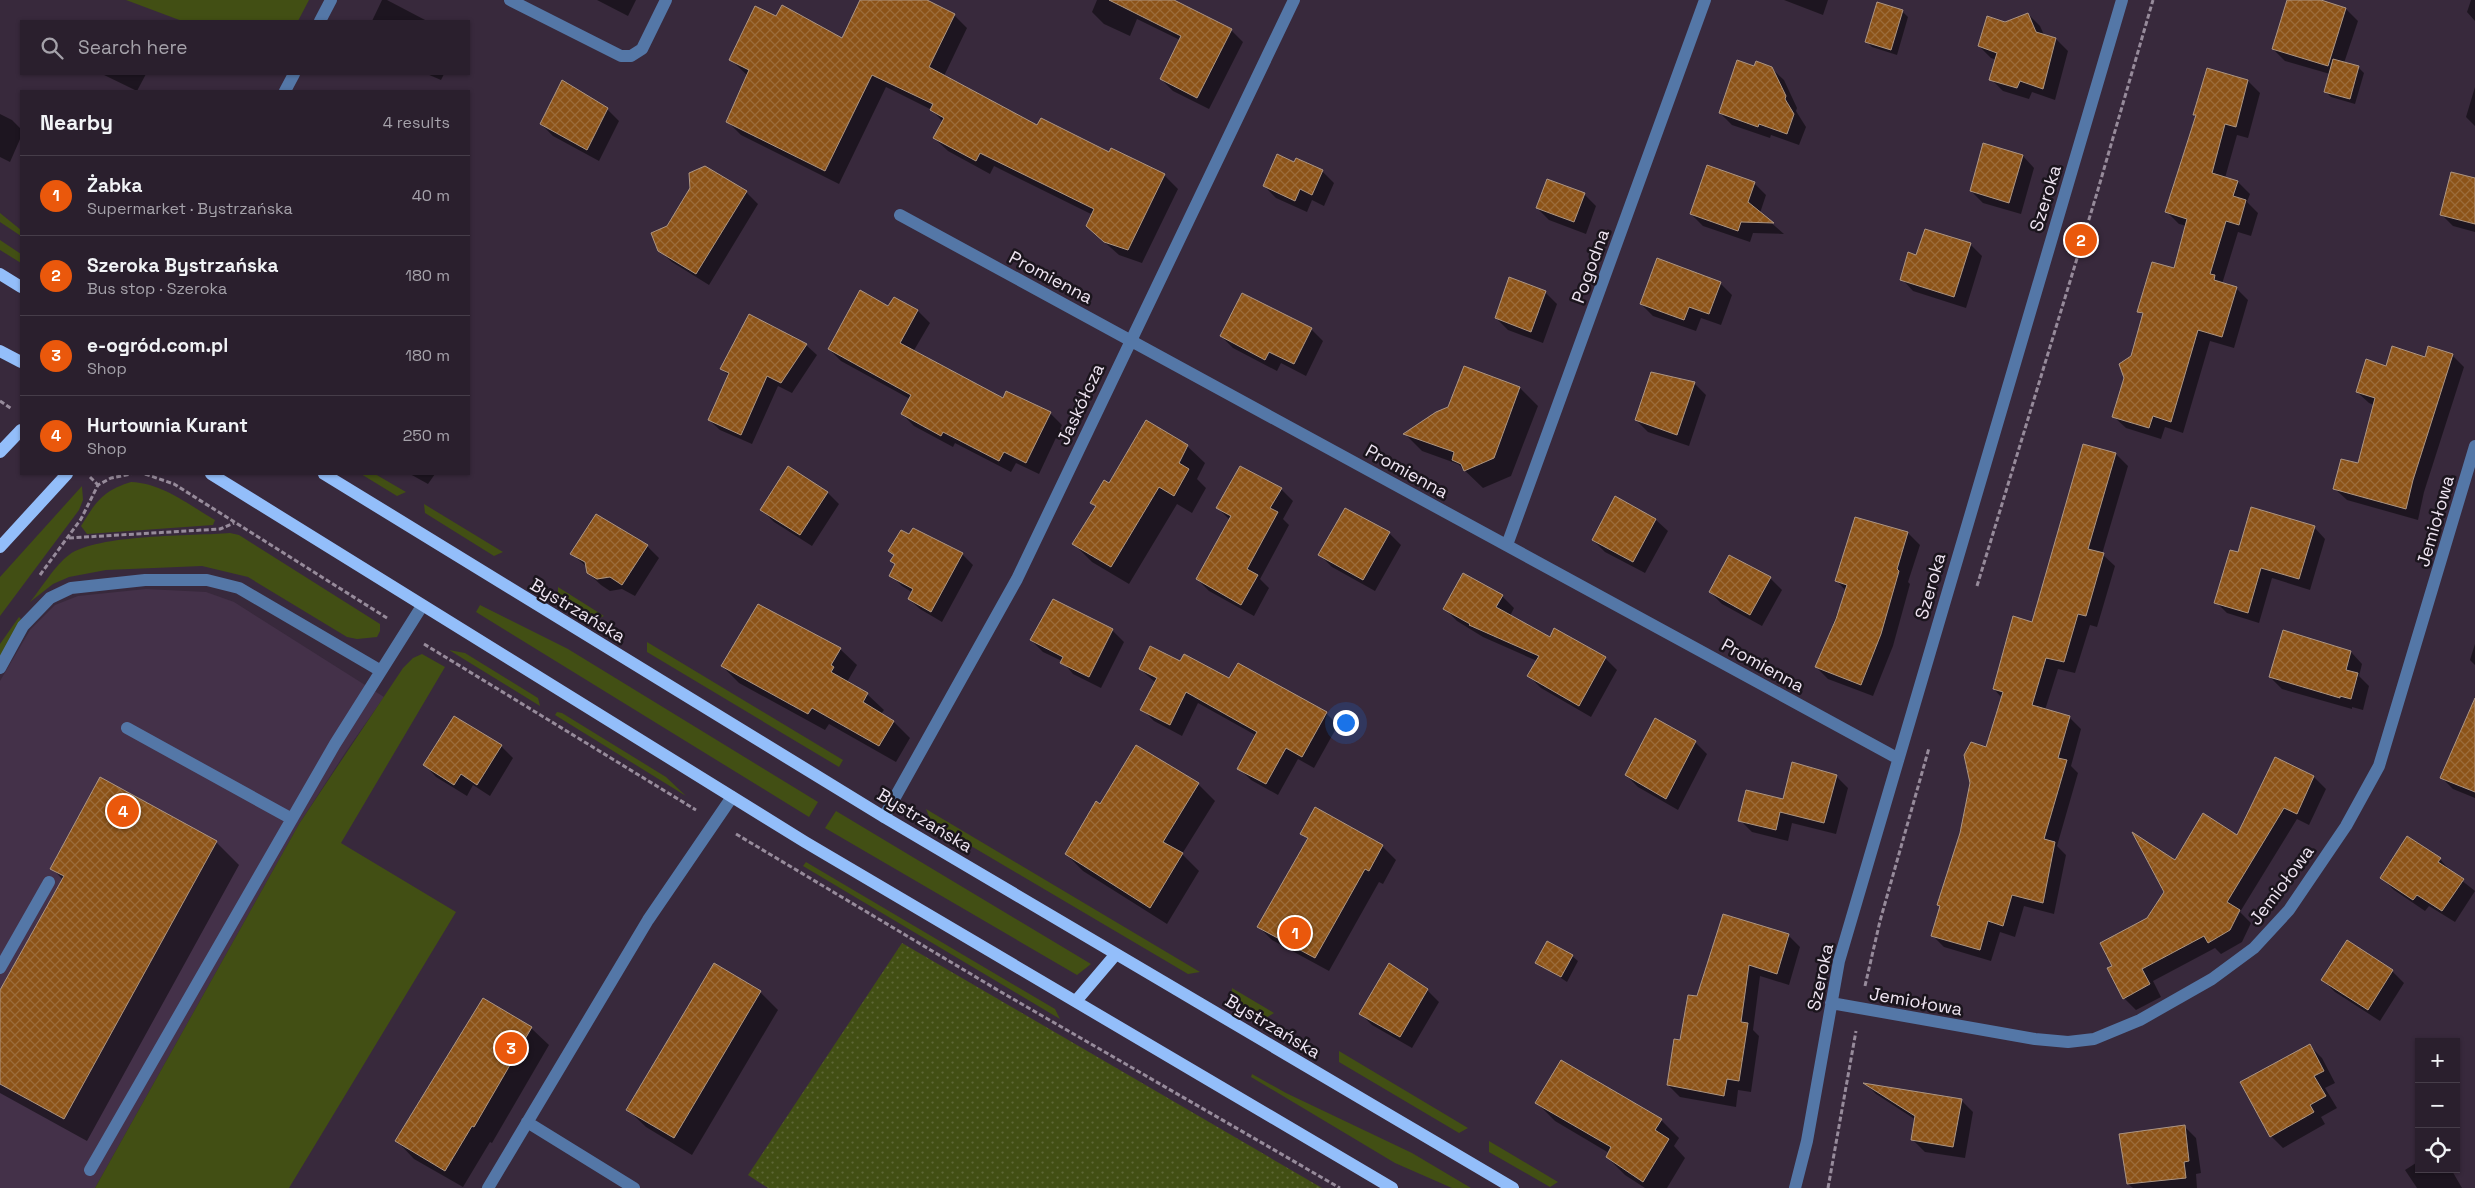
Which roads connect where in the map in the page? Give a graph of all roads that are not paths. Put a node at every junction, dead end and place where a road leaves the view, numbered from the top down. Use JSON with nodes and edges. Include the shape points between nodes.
{"nodes":[{"id":1,"x":331,"y":0,"type":"edge"},
{"id":2,"x":510,"y":0,"type":"edge"},
{"id":3,"x":666,"y":0,"type":"edge"},
{"id":4,"x":1294,"y":0,"type":"edge"},
{"id":5,"x":1705,"y":0,"type":"edge"},
{"id":6,"x":2122,"y":0,"type":"edge"},
{"id":7,"x":321,"y":20,"type":"edge"},
{"id":8,"x":293,"y":75,"type":"edge"},
{"id":9,"x":286,"y":90,"type":"edge"},
{"id":10,"x":900,"y":214,"type":"dead end"},
{"id":11,"x":0,"y":274,"type":"edge"},
{"id":12,"x":20,"y":286,"type":"edge"},
{"id":13,"x":1130,"y":339,"type":"junction"},
{"id":14,"x":0,"y":351,"type":"edge"},
{"id":15,"x":20,"y":361,"type":"edge"},
{"id":16,"x":20,"y":431,"type":"edge"},
{"id":17,"x":2475,"y":446,"type":"edge"},
{"id":18,"x":0,"y":452,"type":"edge"},
{"id":19,"x":66,"y":475,"type":"edge"},
{"id":20,"x":212,"y":475,"type":"edge"},
{"id":21,"x":326,"y":475,"type":"edge"},
{"id":22,"x":1507,"y":545,"type":"junction"},
{"id":23,"x":0,"y":546,"type":"edge"},
{"id":24,"x":422,"y":606,"type":"junction"},
{"id":25,"x":0,"y":668,"type":"edge"},
{"id":26,"x":381,"y":671,"type":"junction"},
{"id":27,"x":127,"y":728,"type":"dead end"},
{"id":28,"x":1897,"y":758,"type":"junction"},
{"id":29,"x":732,"y":797,"type":"junction"},
{"id":30,"x":884,"y":817,"type":"junction"},
{"id":31,"x":292,"y":819,"type":"junction"},
{"id":32,"x":50,"y":882,"type":"dead end"},
{"id":33,"x":1116,"y":954,"type":"junction"},
{"id":34,"x":0,"y":968,"type":"edge"},
{"id":35,"x":1076,"y":1001,"type":"junction"},
{"id":36,"x":1832,"y":1002,"type":"junction"},
{"id":37,"x":527,"y":1122,"type":"junction"},
{"id":38,"x":90,"y":1170,"type":"dead end"},
{"id":39,"x":488,"y":1188,"type":"edge"},
{"id":40,"x":634,"y":1188,"type":"edge"},
{"id":41,"x":1392,"y":1188,"type":"edge"},
{"id":42,"x":1513,"y":1188,"type":"edge"},
{"id":43,"x":1795,"y":1188,"type":"edge"}],
"edges":[{"from":1,"to":7,"type":"street"},
{"from":2,"to":3,"type":"street","via":[[620,56],[632,56],[642,48]]},
{"from":4,"to":13,"type":"street","name":"Jaskółcza"},
{"from":5,"to":22,"type":"street","name":"Pogodna"},
{"from":6,"to":28,"type":"street","name":"Szeroka"},
{"from":8,"to":9,"type":"street"},
{"from":10,"to":13,"type":"street","name":"Promienna"},
{"from":11,"to":12,"type":"main road"},
{"from":13,"to":22,"type":"street","name":"Promienna"},
{"from":13,"to":30,"type":"street","name":"Jaskółcza","via":[[1016,579]]},
{"from":14,"to":15,"type":"main road"},
{"from":16,"to":18,"type":"main road"},
{"from":17,"to":36,"type":"street","name":"Jemiołowa","via":[[2379,766],[2346,826],[2289,910],[2254,948],[2212,979],[2140,1020],[2094,1039],[2068,1042],[2036,1039]]},
{"from":19,"to":23,"type":"main road"},
{"from":20,"to":24,"type":"main road"},
{"from":21,"to":30,"type":"main road","name":"Bystrzańska"},
{"from":22,"to":28,"type":"street","name":"Promienna"},
{"from":24,"to":26,"type":"street"},
{"from":24,"to":29,"type":"main road"},
{"from":25,"to":26,"type":"street","via":[[23,626],[50,598],[71,588],[144,580],[207,580],[239,588]]},
{"from":26,"to":31,"type":"street"},
{"from":27,"to":31,"type":"street"},
{"from":28,"to":36,"type":"street","name":"Szeroka","via":[[1839,960]]},
{"from":29,"to":35,"type":"main road"},
{"from":29,"to":37,"type":"street","via":[[648,920]]},
{"from":30,"to":33,"type":"main road","name":"Bystrzańska"},
{"from":31,"to":38,"type":"street"},
{"from":32,"to":34,"type":"street"},
{"from":33,"to":35,"type":"main road"},
{"from":33,"to":42,"type":"main road","name":"Bystrzańska"},
{"from":35,"to":41,"type":"main road"},
{"from":36,"to":43,"type":"street","name":"Szeroka","via":[[1807,1141]]},
{"from":37,"to":39,"type":"street"},
{"from":37,"to":40,"type":"street"}]}
